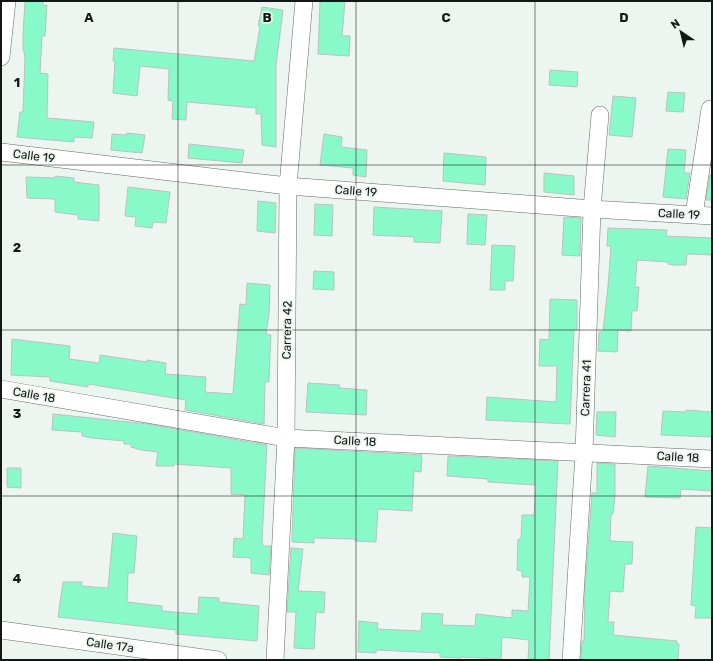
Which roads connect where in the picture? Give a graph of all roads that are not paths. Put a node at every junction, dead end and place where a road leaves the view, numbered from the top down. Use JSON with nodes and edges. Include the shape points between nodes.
{"nodes":[{"id":1,"x":7,"y":1,"type":"edge"},
{"id":2,"x":304,"y":1,"type":"edge"},
{"id":3,"x":1,"y":57,"type":"edge"},
{"id":4,"x":710,"y":108,"type":"dead end"},
{"id":5,"x":600,"y":115,"type":"dead end"},
{"id":6,"x":1,"y":152,"type":"edge"},
{"id":7,"x":288,"y":186,"type":"junction"},
{"id":8,"x":592,"y":209,"type":"junction"},
{"id":9,"x":694,"y":215,"type":"junction"},
{"id":10,"x":712,"y":216,"type":"edge"},
{"id":11,"x":1,"y":389,"type":"edge"},
{"id":12,"x":286,"y":438,"type":"junction"},
{"id":13,"x":584,"y":453,"type":"junction"},
{"id":14,"x":712,"y":459,"type":"edge"},
{"id":15,"x":1,"y":630,"type":"edge"},
{"id":16,"x":218,"y":660,"type":"edge"},
{"id":17,"x":275,"y":660,"type":"edge"},
{"id":18,"x":571,"y":660,"type":"edge"}],
"edges":[{"from":1,"to":3,"type":"street"},
{"from":2,"to":7,"type":"street","name":"Carrera 42"},
{"from":4,"to":9,"type":"street"},
{"from":5,"to":8,"type":"street","name":"Carrera 41"},
{"from":6,"to":7,"type":"street","name":"Calle 19"},
{"from":7,"to":8,"type":"street","name":"Calle 19"},
{"from":7,"to":12,"type":"street","name":"Carrera 42"},
{"from":8,"to":9,"type":"street","name":"Calle 19"},
{"from":8,"to":13,"type":"street","name":"Carrera 41"},
{"from":9,"to":10,"type":"street","name":"Calle 19"},
{"from":11,"to":12,"type":"street","name":"Calle 18"},
{"from":12,"to":13,"type":"street","name":"Calle 18"},
{"from":12,"to":17,"type":"street","name":"Carrera 42"},
{"from":13,"to":14,"type":"street","name":"Calle 18"},
{"from":13,"to":18,"type":"street","name":"Carrera 41"},
{"from":15,"to":16,"type":"street","name":"Calle 17a"}]}
